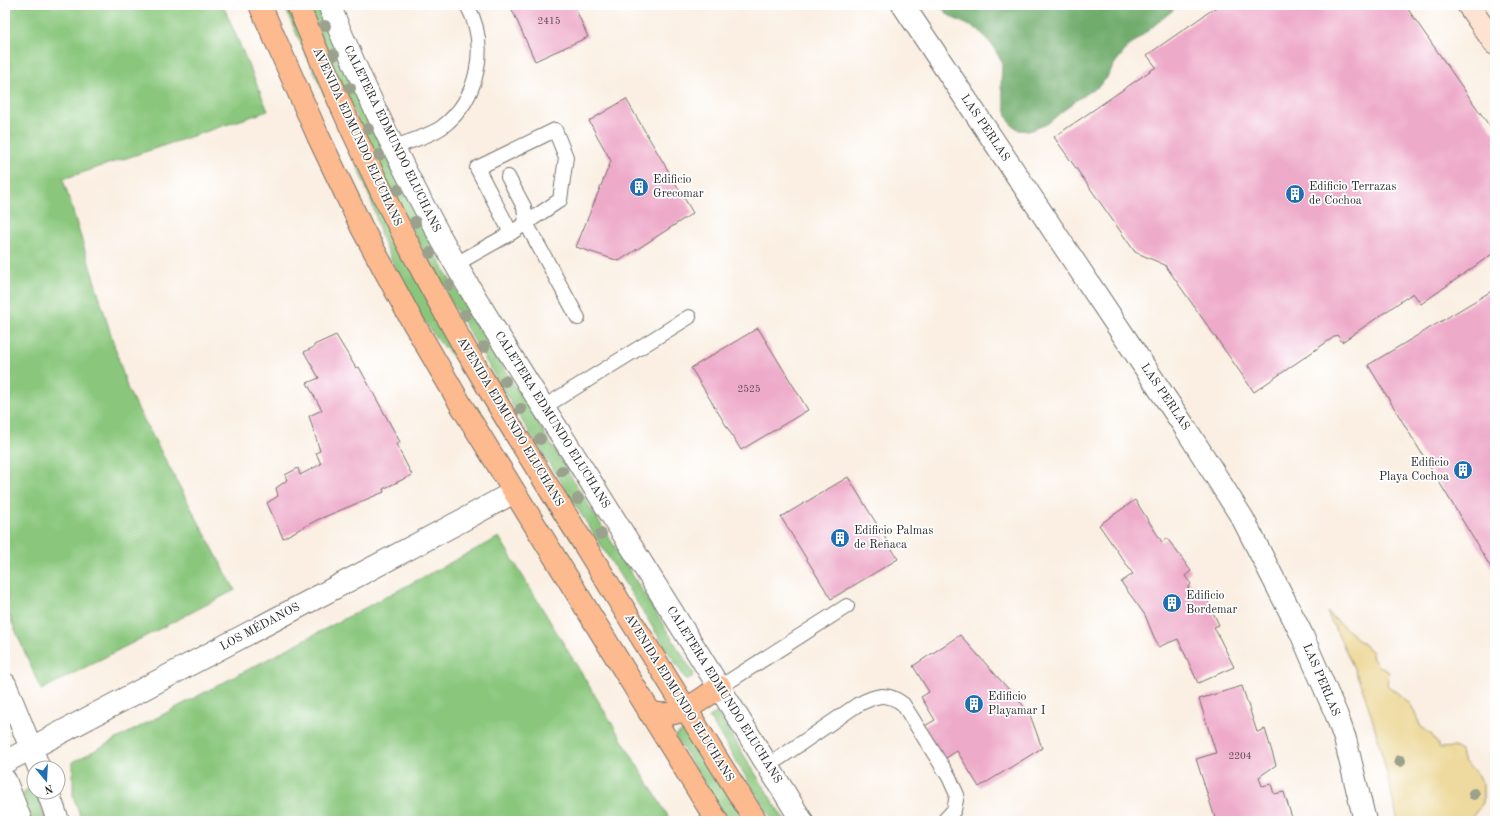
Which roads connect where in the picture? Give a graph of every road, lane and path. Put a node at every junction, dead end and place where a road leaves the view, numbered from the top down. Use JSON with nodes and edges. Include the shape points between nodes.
{"nodes":[{"id":1,"x":260,"y":5,"type":"edge"},
{"id":2,"x":298,"y":5,"type":"edge"},
{"id":3,"x":329,"y":5,"type":"edge"},
{"id":4,"x":467,"y":5,"type":"edge"},
{"id":5,"x":903,"y":5,"type":"edge"},
{"id":6,"x":1468,"y":5,"type":"edge"},
{"id":7,"x":1495,"y":44,"type":"edge"},
{"id":8,"x":394,"y":147,"type":"junction"},
{"id":9,"x":508,"y":177,"type":"dead end"},
{"id":10,"x":526,"y":223,"type":"junction"},
{"id":11,"x":511,"y":233,"type":"junction"},
{"id":12,"x":456,"y":264,"type":"junction"},
{"id":13,"x":689,"y":317,"type":"dead end"},
{"id":14,"x":578,"y":318,"type":"dead end"},
{"id":15,"x":544,"y":407,"type":"junction"},
{"id":16,"x":514,"y":492,"type":"junction"},
{"id":17,"x":848,"y":606,"type":"dead end"},
{"id":18,"x":5,"y":684,"type":"edge"},
{"id":19,"x":720,"y":687,"type":"junction"},
{"id":20,"x":685,"y":709,"type":"junction"},
{"id":21,"x":649,"y":712,"type":"junction"},
{"id":22,"x":31,"y":747,"type":"junction"},
{"id":23,"x":36,"y":760,"type":"edge"},
{"id":24,"x":5,"y":762,"type":"edge"},
{"id":25,"x":768,"y":766,"type":"junction"},
{"id":26,"x":5,"y":780,"type":"edge"},
{"id":27,"x":51,"y":800,"type":"edge"},
{"id":28,"x":21,"y":821,"type":"edge"},
{"id":29,"x":58,"y":821,"type":"edge"},
{"id":30,"x":716,"y":821,"type":"edge"},
{"id":31,"x":756,"y":821,"type":"edge"},
{"id":32,"x":802,"y":821,"type":"edge"},
{"id":33,"x":944,"y":821,"type":"edge"},
{"id":34,"x":1365,"y":821,"type":"edge"}],
"edges":[{"from":1,"to":16,"type":"main road","via":[[362,228],[410,318]]},
{"from":2,"to":20,"type":"main road","name":"AVENIDA EDMUNDO ELUCHANS","via":[[354,133],[439,302],[490,392]]},
{"from":3,"to":8,"type":"street","name":"CALETERA EDMUNDO ELUCHANS"},
{"from":4,"to":8,"type":"lane","via":[[479,43],[479,62],[467,99],[456,115],[441,128]]},
{"from":5,"to":34,"type":"street","name":"LAS PERLAS","via":[[1243,519],[1301,633],[1333,704],[1345,739]]},
{"from":6,"to":7,"type":"main road"},
{"from":8,"to":12,"type":"street","name":"CALETERA EDMUNDO ELUCHANS"},
{"from":9,"to":10,"type":"lane","via":[[524,207]]},
{"from":10,"to":11,"type":"lane"},
{"from":10,"to":11,"type":"lane","via":[[560,200],[566,157],[555,130],[477,168]]},
{"from":10,"to":14,"type":"lane"},
{"from":11,"to":12,"type":"lane"},
{"from":12,"to":15,"type":"street","name":"CALETERA EDMUNDO ELUCHANS"},
{"from":13,"to":15,"type":"lane"},
{"from":15,"to":19,"type":"street","name":"CALETERA EDMUNDO ELUCHANS"},
{"from":16,"to":21,"type":"main road"},
{"from":16,"to":22,"type":"street","name":"LOS MÉDANOS"},
{"from":17,"to":19,"type":"lane"},
{"from":18,"to":22,"type":"street"},
{"from":19,"to":20,"type":"main road"},
{"from":19,"to":25,"type":"street","name":"CALETERA EDMUNDO ELUCHANS"},
{"from":20,"to":21,"type":"main road","via":[[668,715]]},
{"from":20,"to":31,"type":"main road","name":"AVENIDA EDMUNDO ELUCHANS"},
{"from":21,"to":30,"type":"main road"},
{"from":22,"to":23,"type":"street"},
{"from":22,"to":24,"type":"street","name":"LOS MÉDANOS"},
{"from":25,"to":32,"type":"street","name":"CALETERA EDMUNDO ELUCHANS"},
{"from":25,"to":33,"type":"lane","via":[[857,705],[871,698],[894,698],[903,704],[949,777],[957,795],[954,810]]},
{"from":26,"to":28,"type":"street"},
{"from":27,"to":29,"type":"street"}]}
